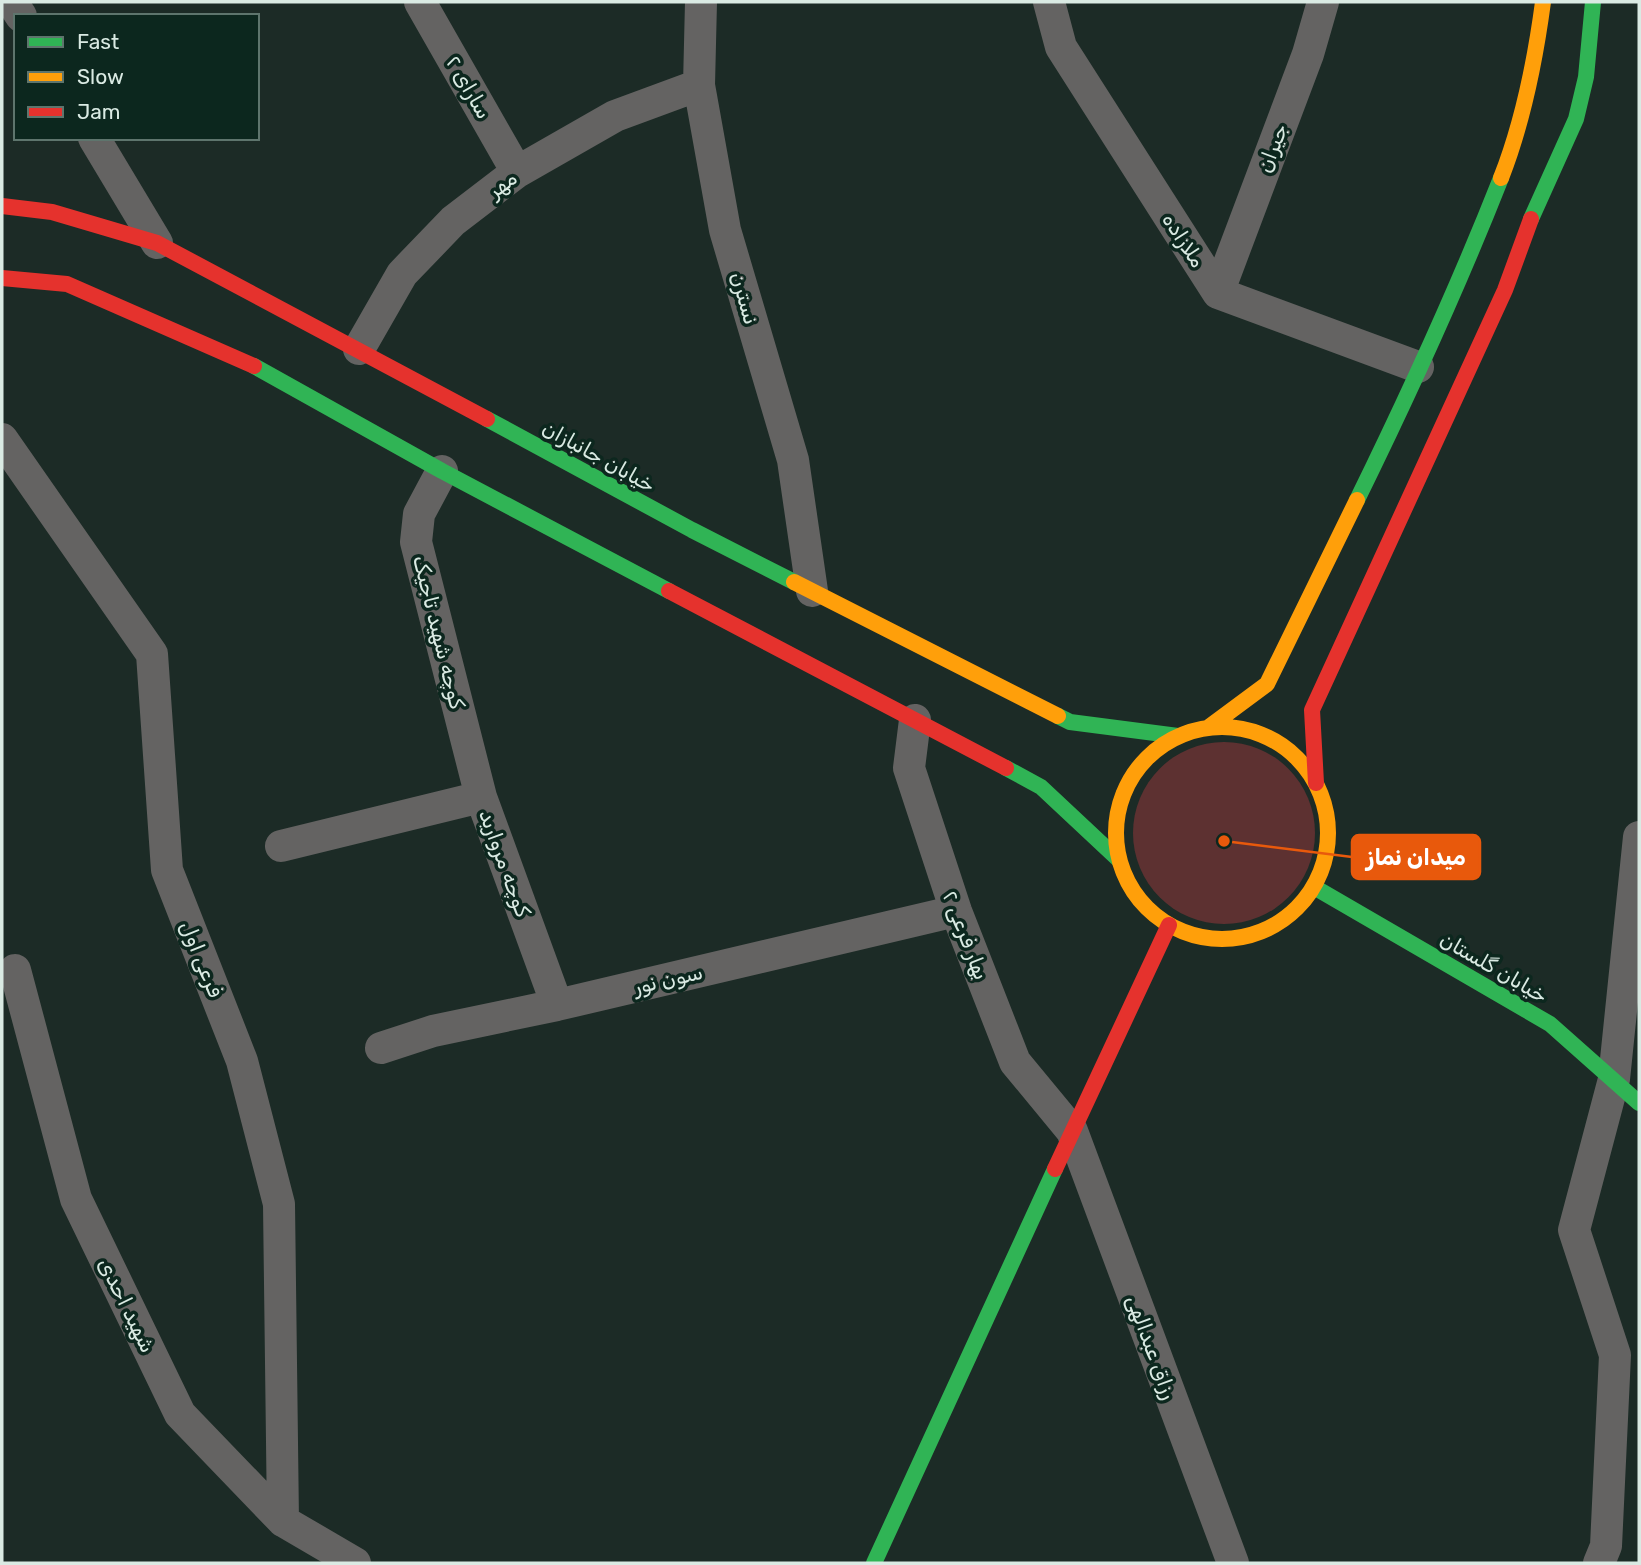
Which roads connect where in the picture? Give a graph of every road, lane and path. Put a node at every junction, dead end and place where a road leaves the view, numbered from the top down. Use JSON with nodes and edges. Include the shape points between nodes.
{"nodes":[{"id":1,"x":420,"y":2,"type":"edge"},
{"id":2,"x":701,"y":2,"type":"edge"},
{"id":3,"x":1049,"y":2,"type":"edge"},
{"id":4,"x":1071,"y":2,"type":"edge"},
{"id":5,"x":1323,"y":2,"type":"edge"},
{"id":6,"x":1543,"y":2,"type":"edge"},
{"id":7,"x":1593,"y":2,"type":"edge"},
{"id":8,"x":1061,"y":47,"type":"junction"},
{"id":9,"x":699,"y":85,"type":"junction"},
{"id":10,"x":95,"y":140,"type":"edge"},
{"id":11,"x":517,"y":172,"type":"junction"},
{"id":12,"x":2,"y":206,"type":"edge"},
{"id":13,"x":157,"y":243,"type":"junction"},
{"id":14,"x":2,"y":278,"type":"edge"},
{"id":15,"x":1218,"y":293,"type":"junction"},
{"id":16,"x":359,"y":349,"type":"junction"},
{"id":17,"x":1418,"y":367,"type":"junction"},
{"id":18,"x":2,"y":439,"type":"edge"},
{"id":19,"x":442,"y":471,"type":"junction"},
{"id":20,"x":812,"y":591,"type":"junction"},
{"id":21,"x":915,"y":720,"type":"junction"},
{"id":22,"x":1209,"y":727,"type":"junction"},
{"id":23,"x":1178,"y":736,"type":"junction"},
{"id":24,"x":1315,"y":783,"type":"junction"},
{"id":25,"x":481,"y":797,"type":"junction"},
{"id":26,"x":1639,"y":837,"type":"edge"},
{"id":27,"x":281,"y":846,"type":"dead end"},
{"id":28,"x":1119,"y":860,"type":"junction"},
{"id":29,"x":1314,"y":887,"type":"junction"},
{"id":30,"x":956,"y":911,"type":"junction"},
{"id":31,"x":1169,"y":925,"type":"junction"},
{"id":32,"x":15,"y":970,"type":"dead end"},
{"id":33,"x":557,"y":1005,"type":"junction"},
{"id":34,"x":381,"y":1048,"type":"dead end"},
{"id":35,"x":1614,"y":1079,"type":"junction"},
{"id":36,"x":1639,"y":1103,"type":"edge"},
{"id":37,"x":1072,"y":1131,"type":"junction"},
{"id":38,"x":283,"y":1521,"type":"junction"},
{"id":39,"x":355,"y":1563,"type":"edge"},
{"id":40,"x":874,"y":1563,"type":"edge"},
{"id":41,"x":1233,"y":1563,"type":"edge"},
{"id":42,"x":1599,"y":1563,"type":"edge"}],
"edges":[{"from":1,"to":11,"type":"street","name":"سارای ۲"},
{"from":2,"to":9,"type":"street","name":"نسترن"},
{"from":3,"to":8,"type":"street","name":"ملازاده"},
{"from":4,"to":8,"type":"street"},
{"from":5,"to":15,"type":"street","name":"جیران","via":[[1308,54]]},
{"from":6,"to":17,"type":"main road","via":[[1515,141]]},
{"from":7,"to":24,"type":"main road","via":[[1586,77],[1576,118],[1505,290],[1312,710]]},
{"from":8,"to":15,"type":"street","name":"ملازاده"},
{"from":9,"to":11,"type":"street","name":"مهر","via":[[615,116]]},
{"from":9,"to":20,"type":"street","name":"نسترن","via":[[725,230],[793,460]]},
{"from":10,"to":13,"type":"street"},
{"from":11,"to":16,"type":"street","name":"مهر","via":[[453,221],[402,274]]},
{"from":12,"to":13,"type":"main road","name":"خیابان جانبازان","via":[[51,212]]},
{"from":13,"to":16,"type":"main road","name":"خیابان جانبازان"},
{"from":14,"to":19,"type":"main road","via":[[67,284],[240,358]]},
{"from":15,"to":17,"type":"street"},
{"from":16,"to":20,"type":"main road","name":"خیابان جانبازان"},
{"from":17,"to":22,"type":"main road","via":[[1267,684]]},
{"from":18,"to":38,"type":"street","name":"فرعی اول","via":[[152,654],[167,870],[242,1061],[279,1204]]},
{"from":19,"to":21,"type":"main road"},
{"from":19,"to":25,"type":"street","name":"کوچه شهید تاجیک","via":[[419,514],[416,542]]},
{"from":20,"to":23,"type":"main road","name":"خیابان جانبازان","via":[[1070,722]]},
{"from":21,"to":28,"type":"main road","via":[[1041,787]]},
{"from":21,"to":30,"type":"street","name":"بهار فرعی ۲","via":[[909,768]]},
{"from":22,"to":23,"type":"main road"},
{"from":22,"to":24,"type":"main road","via":[[1241,729],[1271,738],[1297,757]]},
{"from":23,"to":28,"type":"main road","via":[[1153,751],[1133,774],[1120,801]]},
{"from":24,"to":29,"type":"main road","via":[[1327,813],[1329,838]]},
{"from":25,"to":27,"type":"street","name":"کوچه مروارید"},
{"from":25,"to":33,"type":"street","name":"کوچه مروارید"},
{"from":26,"to":35,"type":"street"},
{"from":28,"to":31,"type":"main road","via":[[1130,886],[1147,908]]},
{"from":29,"to":31,"type":"main road","via":[[1293,912],[1265,930],[1244,936],[1200,937]]},
{"from":29,"to":35,"type":"main road","name":"خیابان گلستان","via":[[1550,1024]]},
{"from":30,"to":33,"type":"street","name":"سون نور"},
{"from":30,"to":37,"type":"street","name":"بهار فرعی ۲","via":[[1015,1062]]},
{"from":31,"to":37,"type":"main road"},
{"from":32,"to":38,"type":"street","name":"شهید احدی","via":[[76,1199],[180,1414]]},
{"from":33,"to":34,"type":"street","name":"سون نور","via":[[433,1031]]},
{"from":35,"to":36,"type":"main road","name":"خیابان گلستان"},
{"from":35,"to":42,"type":"street","via":[[1574,1230],[1615,1355],[1606,1546]]},
{"from":37,"to":40,"type":"main road"},
{"from":37,"to":41,"type":"street","name":"رزاق عبدالهی"},
{"from":38,"to":39,"type":"street","name":"شهید احدی"}]}
